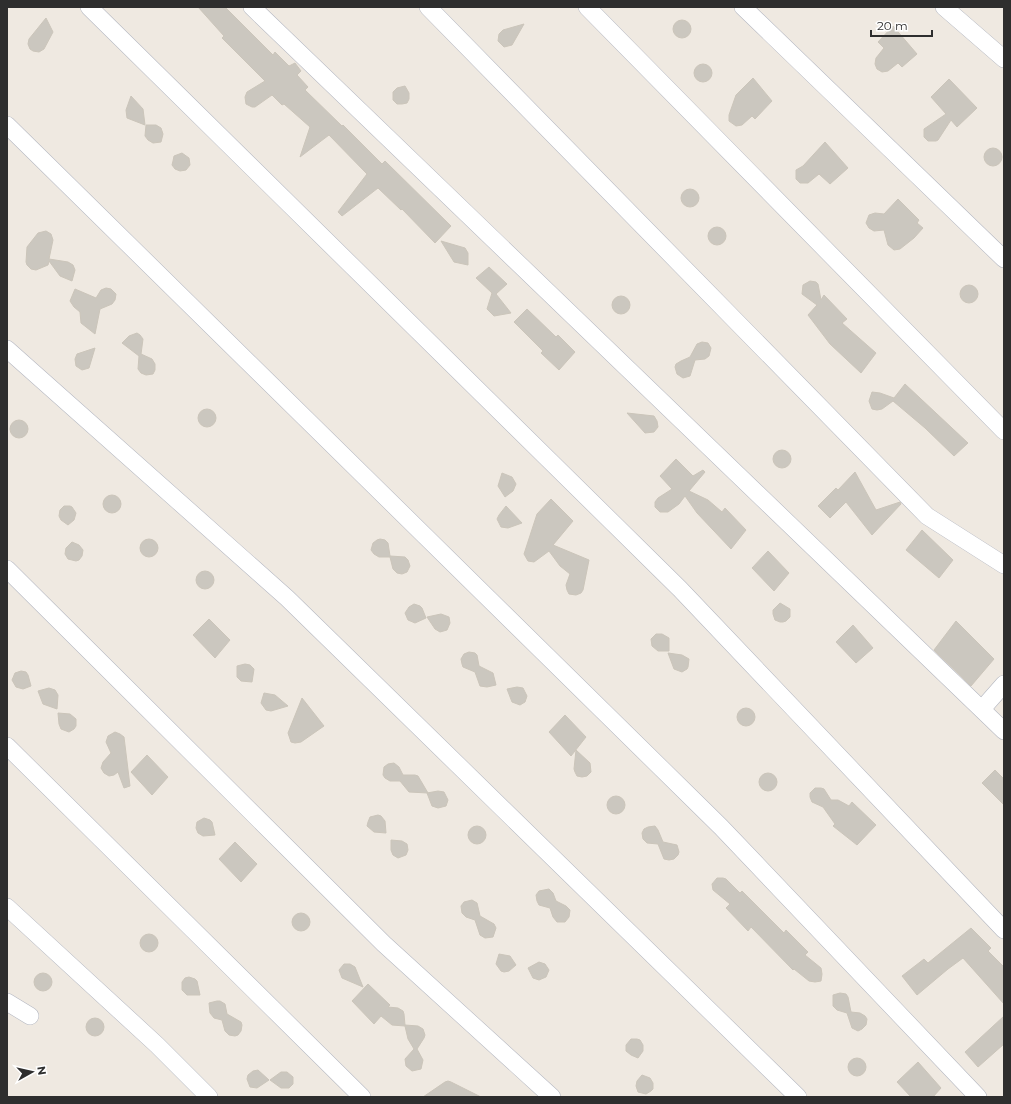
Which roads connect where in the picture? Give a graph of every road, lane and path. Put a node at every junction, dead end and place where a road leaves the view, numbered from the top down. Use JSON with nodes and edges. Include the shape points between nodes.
{"nodes":[{"id":1,"x":89,"y":7,"type":"edge"},
{"id":2,"x":252,"y":7,"type":"edge"},
{"id":3,"x":428,"y":7,"type":"edge"},
{"id":4,"x":587,"y":7,"type":"edge"},
{"id":5,"x":743,"y":7,"type":"edge"},
{"id":6,"x":944,"y":7,"type":"edge"},
{"id":7,"x":1004,"y":59,"type":"edge"},
{"id":8,"x":7,"y":125,"type":"edge"},
{"id":9,"x":1004,"y":259,"type":"edge"},
{"id":10,"x":7,"y":348,"type":"edge"},
{"id":11,"x":1004,"y":431,"type":"edge"},
{"id":12,"x":1004,"y":566,"type":"edge"},
{"id":13,"x":7,"y":568,"type":"edge"},
{"id":14,"x":1004,"y":684,"type":"edge"},
{"id":15,"x":982,"y":709,"type":"junction"},
{"id":16,"x":1004,"y":731,"type":"edge"},
{"id":17,"x":7,"y":746,"type":"edge"},
{"id":18,"x":7,"y":907,"type":"edge"},
{"id":19,"x":1004,"y":930,"type":"edge"},
{"id":20,"x":7,"y":1002,"type":"edge"},
{"id":21,"x":30,"y":1016,"type":"dead end"},
{"id":22,"x":209,"y":1097,"type":"edge"},
{"id":23,"x":362,"y":1097,"type":"edge"},
{"id":24,"x":552,"y":1097,"type":"edge"},
{"id":25,"x":798,"y":1097,"type":"edge"},
{"id":26,"x":978,"y":1097,"type":"edge"}],
"edges":[{"from":1,"to":19,"type":"street","via":[[680,589]]},
{"from":2,"to":15,"type":"street"},
{"from":3,"to":12,"type":"street","via":[[927,516]]},
{"from":4,"to":11,"type":"street"},
{"from":5,"to":9,"type":"street"},
{"from":6,"to":7,"type":"street"},
{"from":8,"to":26,"type":"street","via":[[721,827]]},
{"from":10,"to":25,"type":"street","via":[[287,598]]},
{"from":13,"to":24,"type":"street","via":[[384,944]]},
{"from":14,"to":15,"type":"street"},
{"from":15,"to":16,"type":"street"},
{"from":17,"to":23,"type":"street"},
{"from":18,"to":22,"type":"street"},
{"from":20,"to":21,"type":"street"}]}
